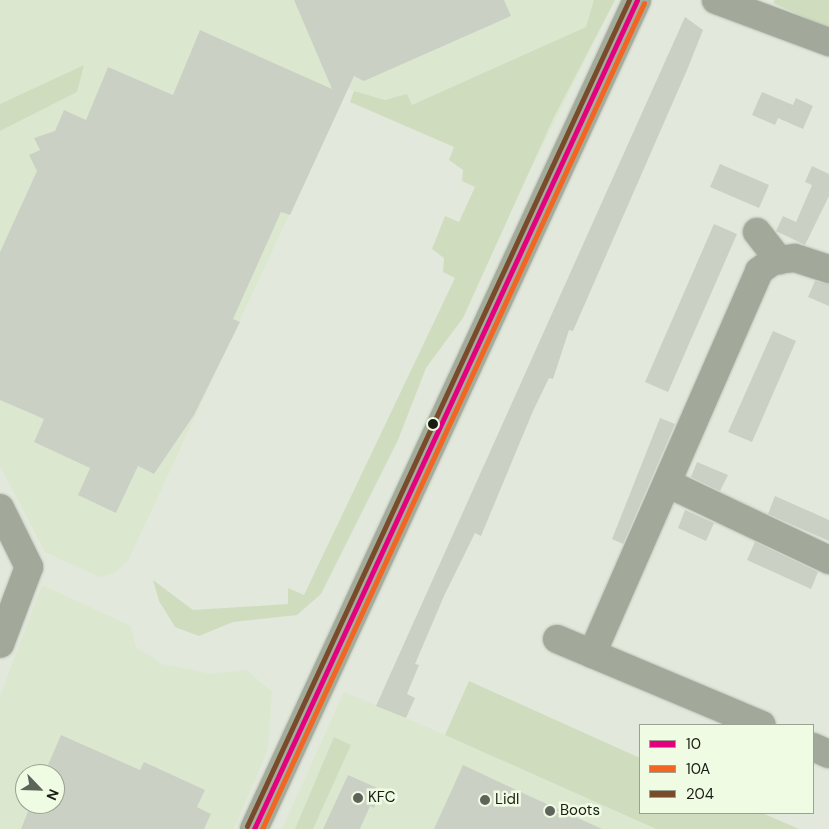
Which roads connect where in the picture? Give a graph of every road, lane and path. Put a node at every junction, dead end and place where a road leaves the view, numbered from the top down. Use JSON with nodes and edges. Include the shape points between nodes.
{"nodes":[{"id":1,"x":637,"y":0,"type":"edge"},
{"id":2,"x":716,"y":0,"type":"edge"},
{"id":3,"x":829,"y":42,"type":"edge"},
{"id":4,"x":758,"y":232,"type":"dead end"},
{"id":5,"x":779,"y":260,"type":"junction"},
{"id":6,"x":829,"y":269,"type":"edge"},
{"id":7,"x":669,"y":484,"type":"junction"},
{"id":8,"x":0,"y":508,"type":"edge"},
{"id":9,"x":829,"y":560,"type":"edge"},
{"id":10,"x":558,"y":639,"type":"dead end"},
{"id":11,"x":0,"y":644,"type":"edge"},
{"id":12,"x":592,"y":654,"type":"junction"},
{"id":13,"x":760,"y":724,"type":"edge"},
{"id":14,"x":814,"y":747,"type":"edge"},
{"id":15,"x":829,"y":754,"type":"edge"},
{"id":16,"x":254,"y":829,"type":"edge"}],
"edges":[{"from":1,"to":16,"type":"main road"},
{"from":2,"to":3,"type":"street"},
{"from":4,"to":5,"type":"street"},
{"from":5,"to":6,"type":"street","via":[[795,258]]},
{"from":5,"to":7,"type":"street","via":[[759,271],[748,291]]},
{"from":7,"to":9,"type":"street"},
{"from":7,"to":12,"type":"street"},
{"from":8,"to":11,"type":"street","via":[[30,567]]},
{"from":10,"to":12,"type":"street"},
{"from":12,"to":13,"type":"street"},
{"from":14,"to":15,"type":"street"}]}
